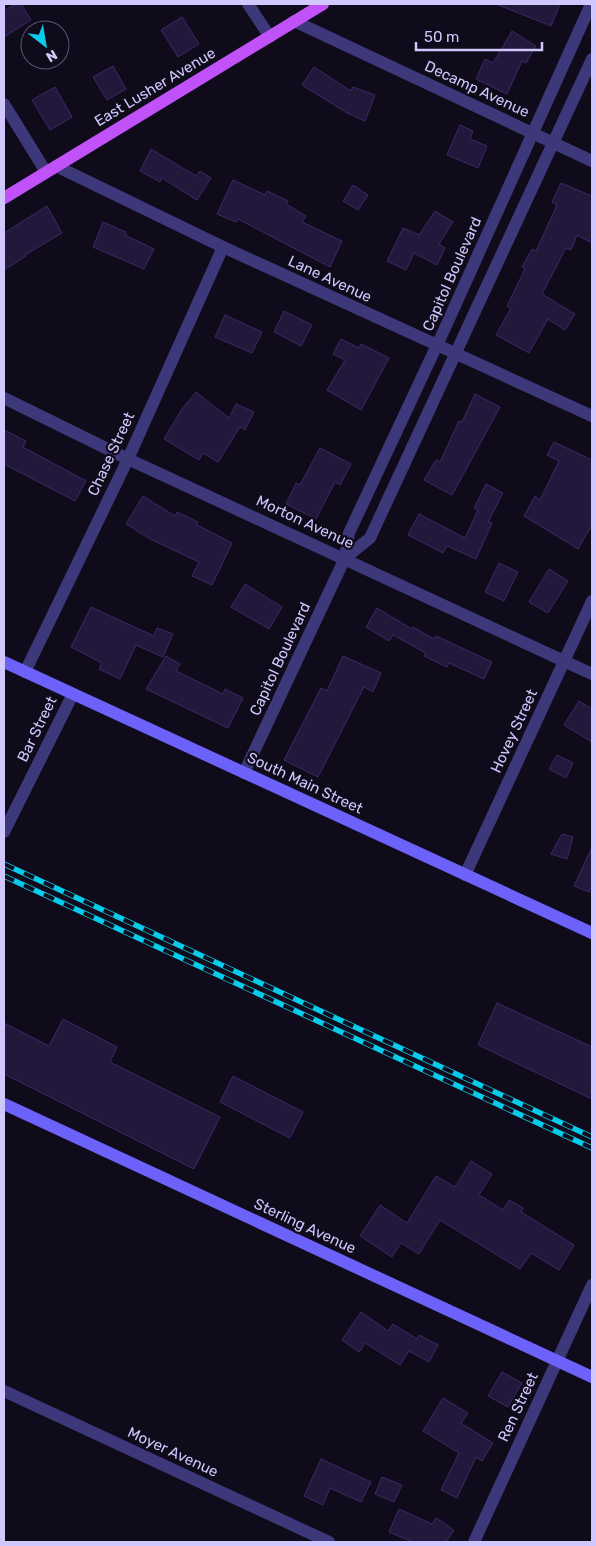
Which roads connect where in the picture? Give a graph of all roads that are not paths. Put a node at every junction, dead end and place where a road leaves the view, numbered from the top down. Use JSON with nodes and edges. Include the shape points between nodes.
{"nodes":[{"id":1,"x":248,"y":4,"type":"edge"},
{"id":2,"x":323,"y":4,"type":"edge"},
{"id":3,"x":591,"y":4,"type":"edge"},
{"id":4,"x":294,"y":21,"type":"junction"},
{"id":5,"x":270,"y":37,"type":"junction"},
{"id":6,"x":592,"y":59,"type":"edge"},
{"id":7,"x":4,"y":104,"type":"edge"},
{"id":8,"x":533,"y":133,"type":"junction"},
{"id":9,"x":554,"y":142,"type":"junction"},
{"id":10,"x":592,"y":160,"type":"edge"},
{"id":11,"x":51,"y":169,"type":"junction"},
{"id":12,"x":4,"y":198,"type":"edge"},
{"id":13,"x":223,"y":248,"type":"junction"},
{"id":14,"x":437,"y":346,"type":"junction"},
{"id":15,"x":454,"y":354,"type":"junction"},
{"id":16,"x":4,"y":398,"type":"edge"},
{"id":17,"x":592,"y":416,"type":"edge"},
{"id":18,"x":128,"y":459,"type":"junction"},
{"id":19,"x":345,"y":558,"type":"junction"},
{"id":20,"x":592,"y":601,"type":"edge"},
{"id":21,"x":565,"y":661,"type":"junction"},
{"id":22,"x":4,"y":662,"type":"edge"},
{"id":23,"x":25,"y":672,"type":"junction"},
{"id":24,"x":592,"y":674,"type":"edge"},
{"id":25,"x":73,"y":694,"type":"junction"},
{"id":26,"x":244,"y":773,"type":"junction"},
{"id":27,"x":4,"y":832,"type":"edge"},
{"id":28,"x":465,"y":875,"type":"junction"},
{"id":29,"x":592,"y":933,"type":"edge"},
{"id":30,"x":4,"y":1104,"type":"edge"},
{"id":31,"x":592,"y":1285,"type":"edge"},
{"id":32,"x":556,"y":1361,"type":"junction"},
{"id":33,"x":592,"y":1377,"type":"edge"},
{"id":34,"x":4,"y":1391,"type":"edge"},
{"id":35,"x":329,"y":1542,"type":"edge"},
{"id":36,"x":474,"y":1542,"type":"edge"}],
"edges":[{"from":1,"to":5,"type":"street"},
{"from":2,"to":4,"type":"main road","name":"East Lusher Avenue"},
{"from":3,"to":8,"type":"street","name":"Capitol Boulevard"},
{"from":4,"to":5,"type":"main road","name":"East Lusher Avenue"},
{"from":4,"to":8,"type":"street","name":"Decamp Avenue"},
{"from":5,"to":11,"type":"main road","name":"East Lusher Avenue"},
{"from":6,"to":9,"type":"street","name":"Capitol Boulevard"},
{"from":7,"to":11,"type":"street"},
{"from":8,"to":9,"type":"street","name":"Decamp Avenue"},
{"from":8,"to":14,"type":"street","name":"Capitol Boulevard"},
{"from":9,"to":10,"type":"street","name":"Decamp Avenue"},
{"from":9,"to":15,"type":"street","name":"Capitol Boulevard"},
{"from":11,"to":12,"type":"main road","name":"East Lusher Avenue"},
{"from":11,"to":13,"type":"street","name":"Lane Avenue"},
{"from":13,"to":14,"type":"street","name":"Lane Avenue"},
{"from":13,"to":18,"type":"street","name":"Chase Street"},
{"from":14,"to":15,"type":"street","name":"Lane Avenue"},
{"from":14,"to":19,"type":"street","name":"Capitol Boulevard","via":[[349,533]]},
{"from":15,"to":17,"type":"street","name":"Lane Avenue"},
{"from":15,"to":19,"type":"street","name":"Capitol Boulevard","via":[[370,538]]},
{"from":16,"to":18,"type":"street","name":"Morton Avenue"},
{"from":18,"to":19,"type":"street","name":"Morton Avenue"},
{"from":18,"to":23,"type":"street","name":"Chase Street"},
{"from":19,"to":21,"type":"street","name":"Morton Avenue"},
{"from":19,"to":26,"type":"street","name":"Capitol Boulevard"},
{"from":20,"to":21,"type":"street","name":"Hovey Street"},
{"from":21,"to":24,"type":"street","name":"Morton Avenue"},
{"from":21,"to":28,"type":"street","name":"Hovey Street"},
{"from":22,"to":23,"type":"main road","name":"South Main Street"},
{"from":23,"to":25,"type":"main road","name":"South Main Street"},
{"from":25,"to":26,"type":"main road","name":"South Main Street"},
{"from":25,"to":27,"type":"street","name":"Bar Street"},
{"from":26,"to":28,"type":"main road","name":"South Main Street"},
{"from":28,"to":29,"type":"main road","name":"South Main Street"},
{"from":30,"to":32,"type":"main road","name":"Sterling Avenue"},
{"from":31,"to":32,"type":"street","name":"Ren Street"},
{"from":32,"to":33,"type":"main road","name":"Sterling Avenue"},
{"from":32,"to":36,"type":"street","name":"Ren Street"},
{"from":34,"to":35,"type":"street","name":"Moyer Avenue"}]}
